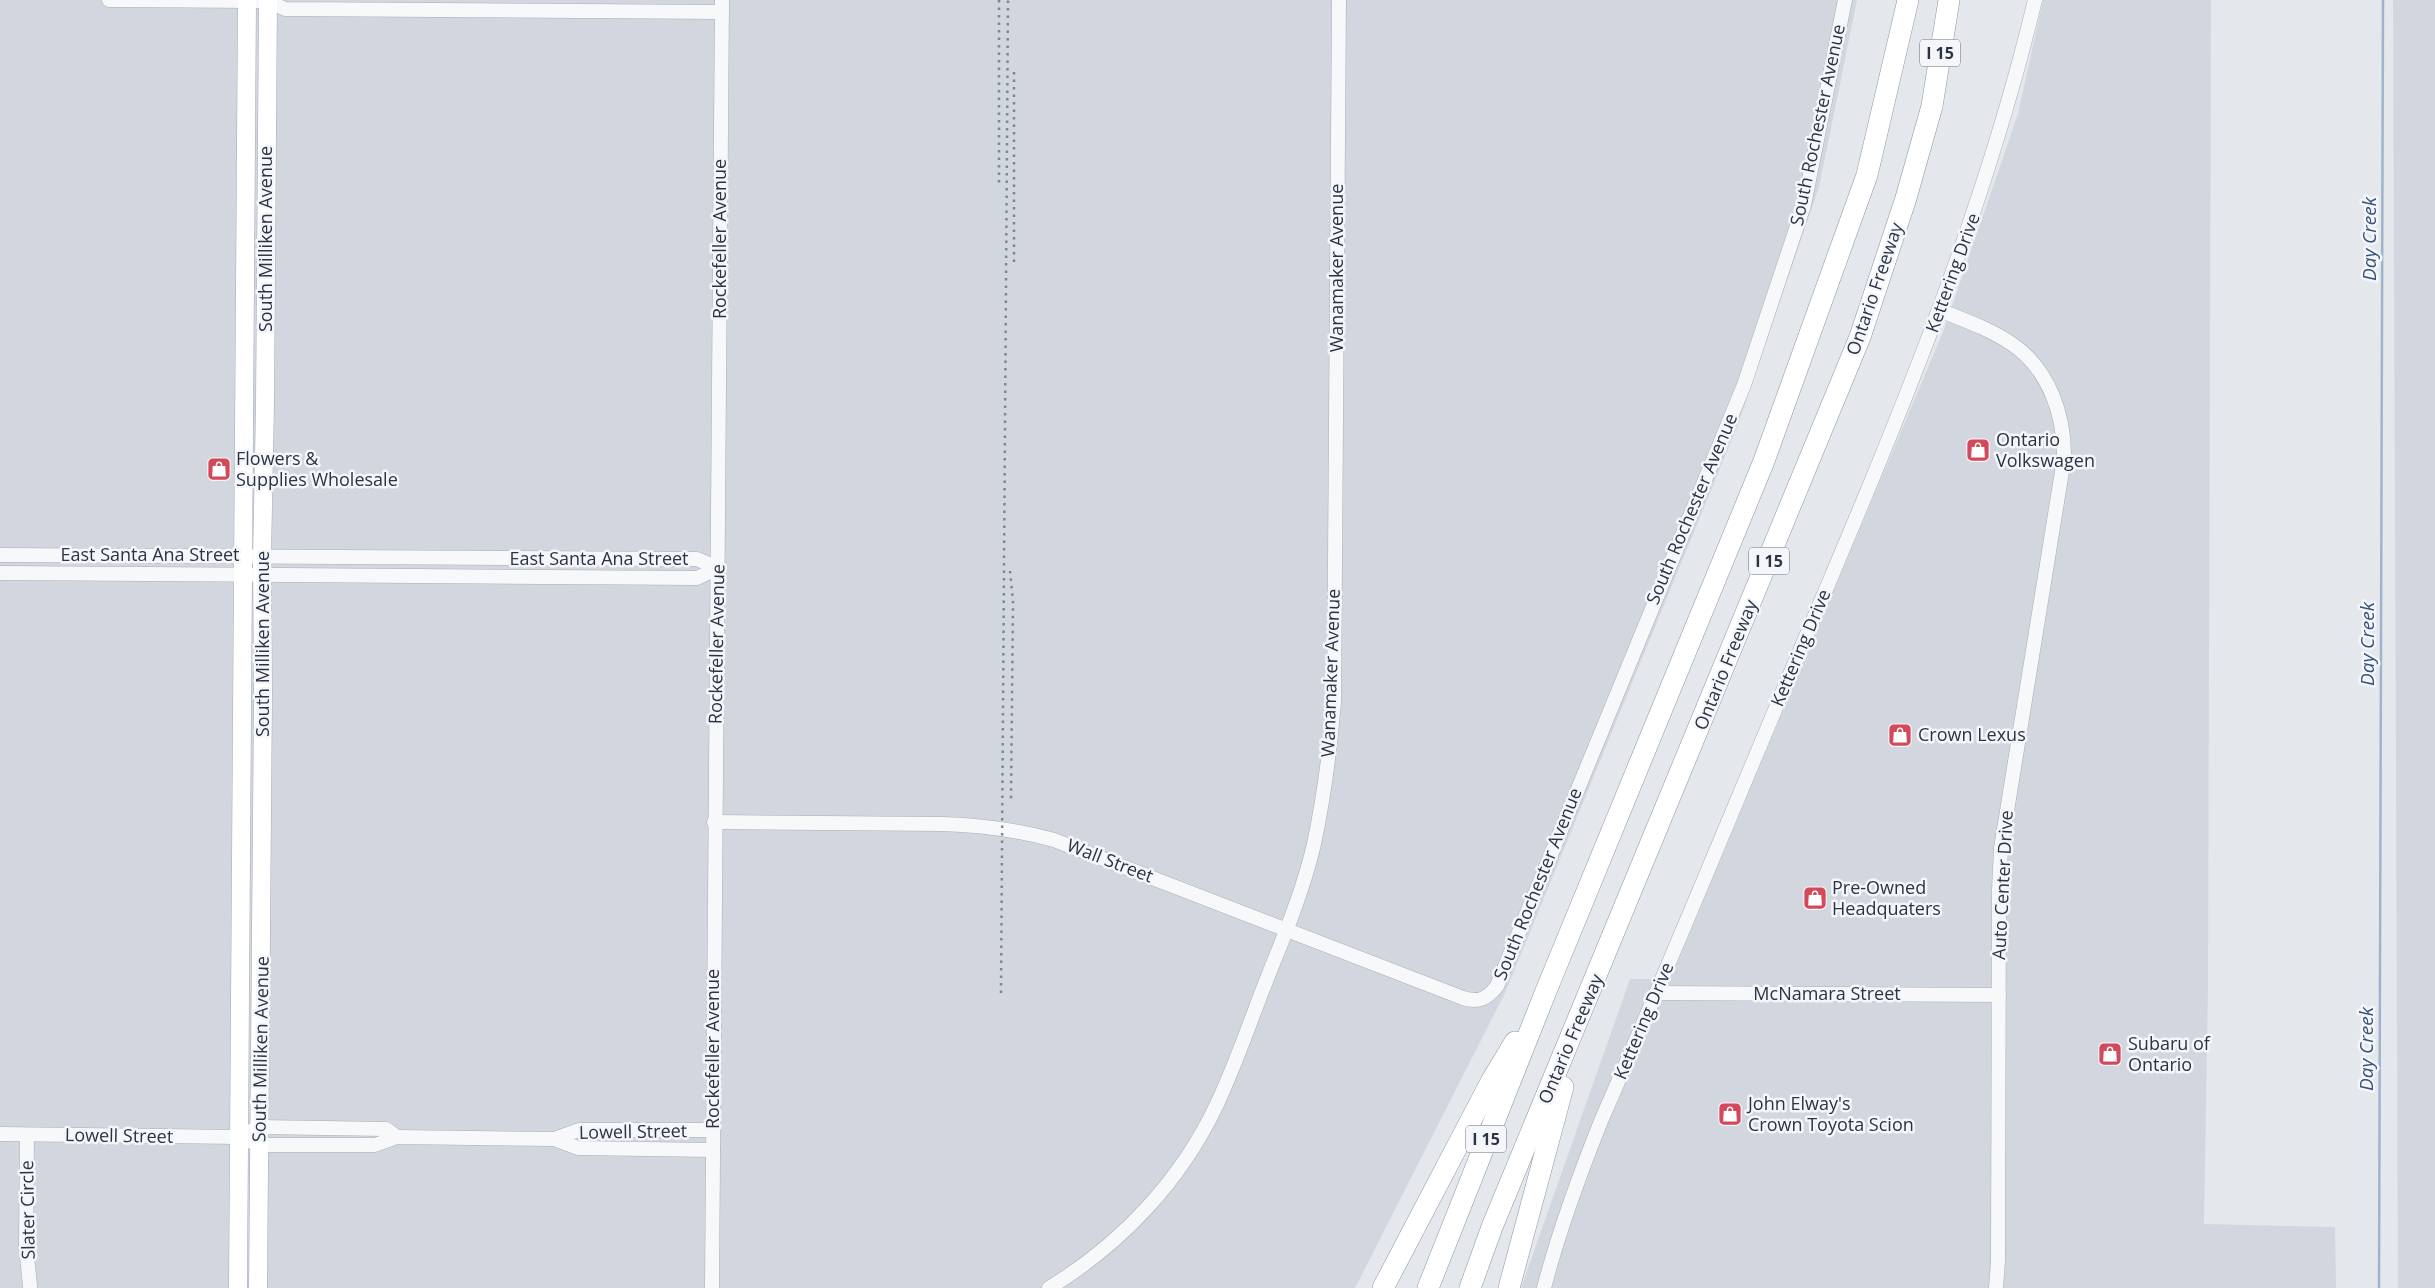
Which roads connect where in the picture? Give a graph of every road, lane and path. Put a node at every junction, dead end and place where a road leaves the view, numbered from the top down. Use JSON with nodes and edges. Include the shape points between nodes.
{"nodes":[{"id":1,"x":108,"y":0,"type":"edge"},
{"id":2,"x":269,"y":0,"type":"edge"},
{"id":3,"x":1339,"y":0,"type":"edge"},
{"id":4,"x":1845,"y":0,"type":"edge"},
{"id":5,"x":1908,"y":0,"type":"edge"},
{"id":6,"x":1949,"y":0,"type":"edge"},
{"id":7,"x":1963,"y":0,"type":"edge"},
{"id":8,"x":2035,"y":0,"type":"edge"},
{"id":9,"x":246,"y":1,"type":"edge"},
{"id":10,"x":722,"y":6,"type":"edge"},
{"id":11,"x":1932,"y":106,"type":"junction"},
{"id":12,"x":1939,"y":310,"type":"junction"},
{"id":13,"x":0,"y":555,"type":"edge"},
{"id":14,"x":242,"y":556,"type":"junction"},
{"id":15,"x":262,"y":556,"type":"junction"},
{"id":16,"x":718,"y":568,"type":"junction"},
{"id":17,"x":0,"y":573,"type":"edge"},
{"id":18,"x":242,"y":576,"type":"junction"},
{"id":19,"x":263,"y":576,"type":"junction"},
{"id":20,"x":714,"y":822,"type":"junction"},
{"id":21,"x":1287,"y":929,"type":"junction"},
{"id":22,"x":1546,"y":991,"type":"junction"},
{"id":23,"x":1656,"y":993,"type":"junction"},
{"id":24,"x":1998,"y":995,"type":"junction"},
{"id":25,"x":1484,"y":999,"type":"joint"},
{"id":26,"x":1584,"y":1008,"type":"junction"},
{"id":27,"x":260,"y":1127,"type":"junction"},
{"id":28,"x":713,"y":1130,"type":"junction"},
{"id":29,"x":0,"y":1134,"type":"edge"},
{"id":30,"x":27,"y":1135,"type":"junction"},
{"id":31,"x":239,"y":1137,"type":"junction"},
{"id":32,"x":397,"y":1137,"type":"junction"},
{"id":33,"x":554,"y":1139,"type":"junction"},
{"id":34,"x":259,"y":1146,"type":"junction"},
{"id":35,"x":713,"y":1150,"type":"junction"},
{"id":36,"x":30,"y":1286,"type":"dead end"},
{"id":37,"x":238,"y":1288,"type":"edge"},
{"id":38,"x":258,"y":1288,"type":"edge"},
{"id":39,"x":712,"y":1288,"type":"edge"},
{"id":40,"x":1049,"y":1288,"type":"edge"},
{"id":41,"x":1383,"y":1288,"type":"edge"},
{"id":42,"x":1428,"y":1288,"type":"edge"},
{"id":43,"x":1470,"y":1288,"type":"edge"},
{"id":44,"x":1509,"y":1288,"type":"edge"},
{"id":45,"x":1544,"y":1288,"type":"edge"},
{"id":46,"x":1996,"y":1288,"type":"edge"}],
"edges":[{"from":1,"to":9,"type":"street"},
{"from":2,"to":9,"type":"street"},
{"from":2,"to":10,"type":"street","via":[[285,9]]},
{"from":2,"to":15,"type":"main road","name":"South Milliken Avenue"},
{"from":3,"to":21,"type":"street","name":"Wanamaker Avenue","via":[[1334,702],[1328,764],[1313,846]]},
{"from":4,"to":25,"type":"street","name":"South Rochester Avenue","via":[[1804,205],[1744,386],[1497,986]]},
{"from":5,"to":22,"type":"highway","number":"I 15","via":[[1866,176],[1764,461]]},
{"from":6,"to":11,"type":"highway","name":"Ontario Freeway","number":"I 15"},
{"from":7,"to":11,"type":"highway"},
{"from":8,"to":12,"type":"street","name":"Kettering Drive","via":[[1992,157]]},
{"from":9,"to":14,"type":"main road","name":"South Milliken Avenue"},
{"from":10,"to":16,"type":"street","name":"Rockefeller Avenue"},
{"from":11,"to":26,"type":"highway","name":"Ontario Freeway","number":"I 15","via":[[1906,198],[1860,337]]},
{"from":12,"to":23,"type":"street","name":"Kettering Drive","via":[[1877,470]]},
{"from":12,"to":24,"type":"street","name":"Auto Center Drive","via":[[2014,345],[2032,362],[2053,393],[2064,445],[2001,848]]},
{"from":13,"to":14,"type":"street","name":"East Santa Ana Street"},
{"from":14,"to":15,"type":"street","name":"East Santa Ana Street"},
{"from":14,"to":18,"type":"main road","name":"South Milliken Avenue"},
{"from":15,"to":16,"type":"street","name":"East Santa Ana Street","via":[[696,559]]},
{"from":15,"to":19,"type":"main road","name":"South Milliken Avenue"},
{"from":16,"to":19,"type":"street","name":"East Santa Ana Street","via":[[697,578]]},
{"from":16,"to":20,"type":"street","name":"Rockefeller Avenue"},
{"from":17,"to":18,"type":"street","name":"East Santa Ana Street"},
{"from":18,"to":19,"type":"street","name":"East Santa Ana Street"},
{"from":18,"to":31,"type":"main road","name":"South Milliken Avenue"},
{"from":19,"to":27,"type":"main road","name":"South Milliken Avenue"},
{"from":20,"to":21,"type":"street","name":"Wall Street","via":[[973,825],[1026,833],[1054,840]]},
{"from":20,"to":28,"type":"street","name":"Rockefeller Avenue"},
{"from":21,"to":25,"type":"street","name":"Wall Street","via":[[1463,998],[1472,1001]]},
{"from":21,"to":40,"type":"street","name":"Wanamaker Avenue","via":[[1229,1078],[1189,1154],[1158,1196],[1125,1230],[1101,1252]]},
{"from":22,"to":41,"type":"highway","via":[[1491,1082]]},
{"from":22,"to":42,"type":"highway","number":"I 15"},
{"from":23,"to":24,"type":"street","name":"McNamara Street"},
{"from":23,"to":45,"type":"street","name":"Kettering Drive","via":[[1576,1182]]},
{"from":24,"to":46,"type":"street","name":"Auto Center Drive"},
{"from":26,"to":43,"type":"highway","name":"Ontario Freeway","number":"I 15","via":[[1492,1226]]},
{"from":26,"to":44,"type":"highway"},
{"from":27,"to":31,"type":"street","name":"Lowell Street"},
{"from":27,"to":32,"type":"street","name":"Lowell Street","via":[[386,1129]]},
{"from":27,"to":34,"type":"main road","name":"South Milliken Avenue"},
{"from":28,"to":33,"type":"street","name":"Lowell Street","via":[[579,1130]]},
{"from":28,"to":35,"type":"street","name":"Rockefeller Avenue"},
{"from":29,"to":30,"type":"street","name":"Lowell Street"},
{"from":30,"to":31,"type":"street","name":"Lowell Street"},
{"from":30,"to":36,"type":"street","name":"Slater Circle","via":[[26,1246]]},
{"from":31,"to":34,"type":"street","name":"Lowell Street"},
{"from":31,"to":37,"type":"main road","name":"South Milliken Avenue"},
{"from":32,"to":33,"type":"street","name":"Lowell Street"},
{"from":32,"to":34,"type":"street","name":"Lowell Street","via":[[375,1145]]},
{"from":33,"to":35,"type":"street","name":"Lowell Street","via":[[578,1148]]},
{"from":34,"to":38,"type":"main road","name":"South Milliken Avenue"},
{"from":35,"to":39,"type":"street","name":"Rockefeller Avenue"}]}
